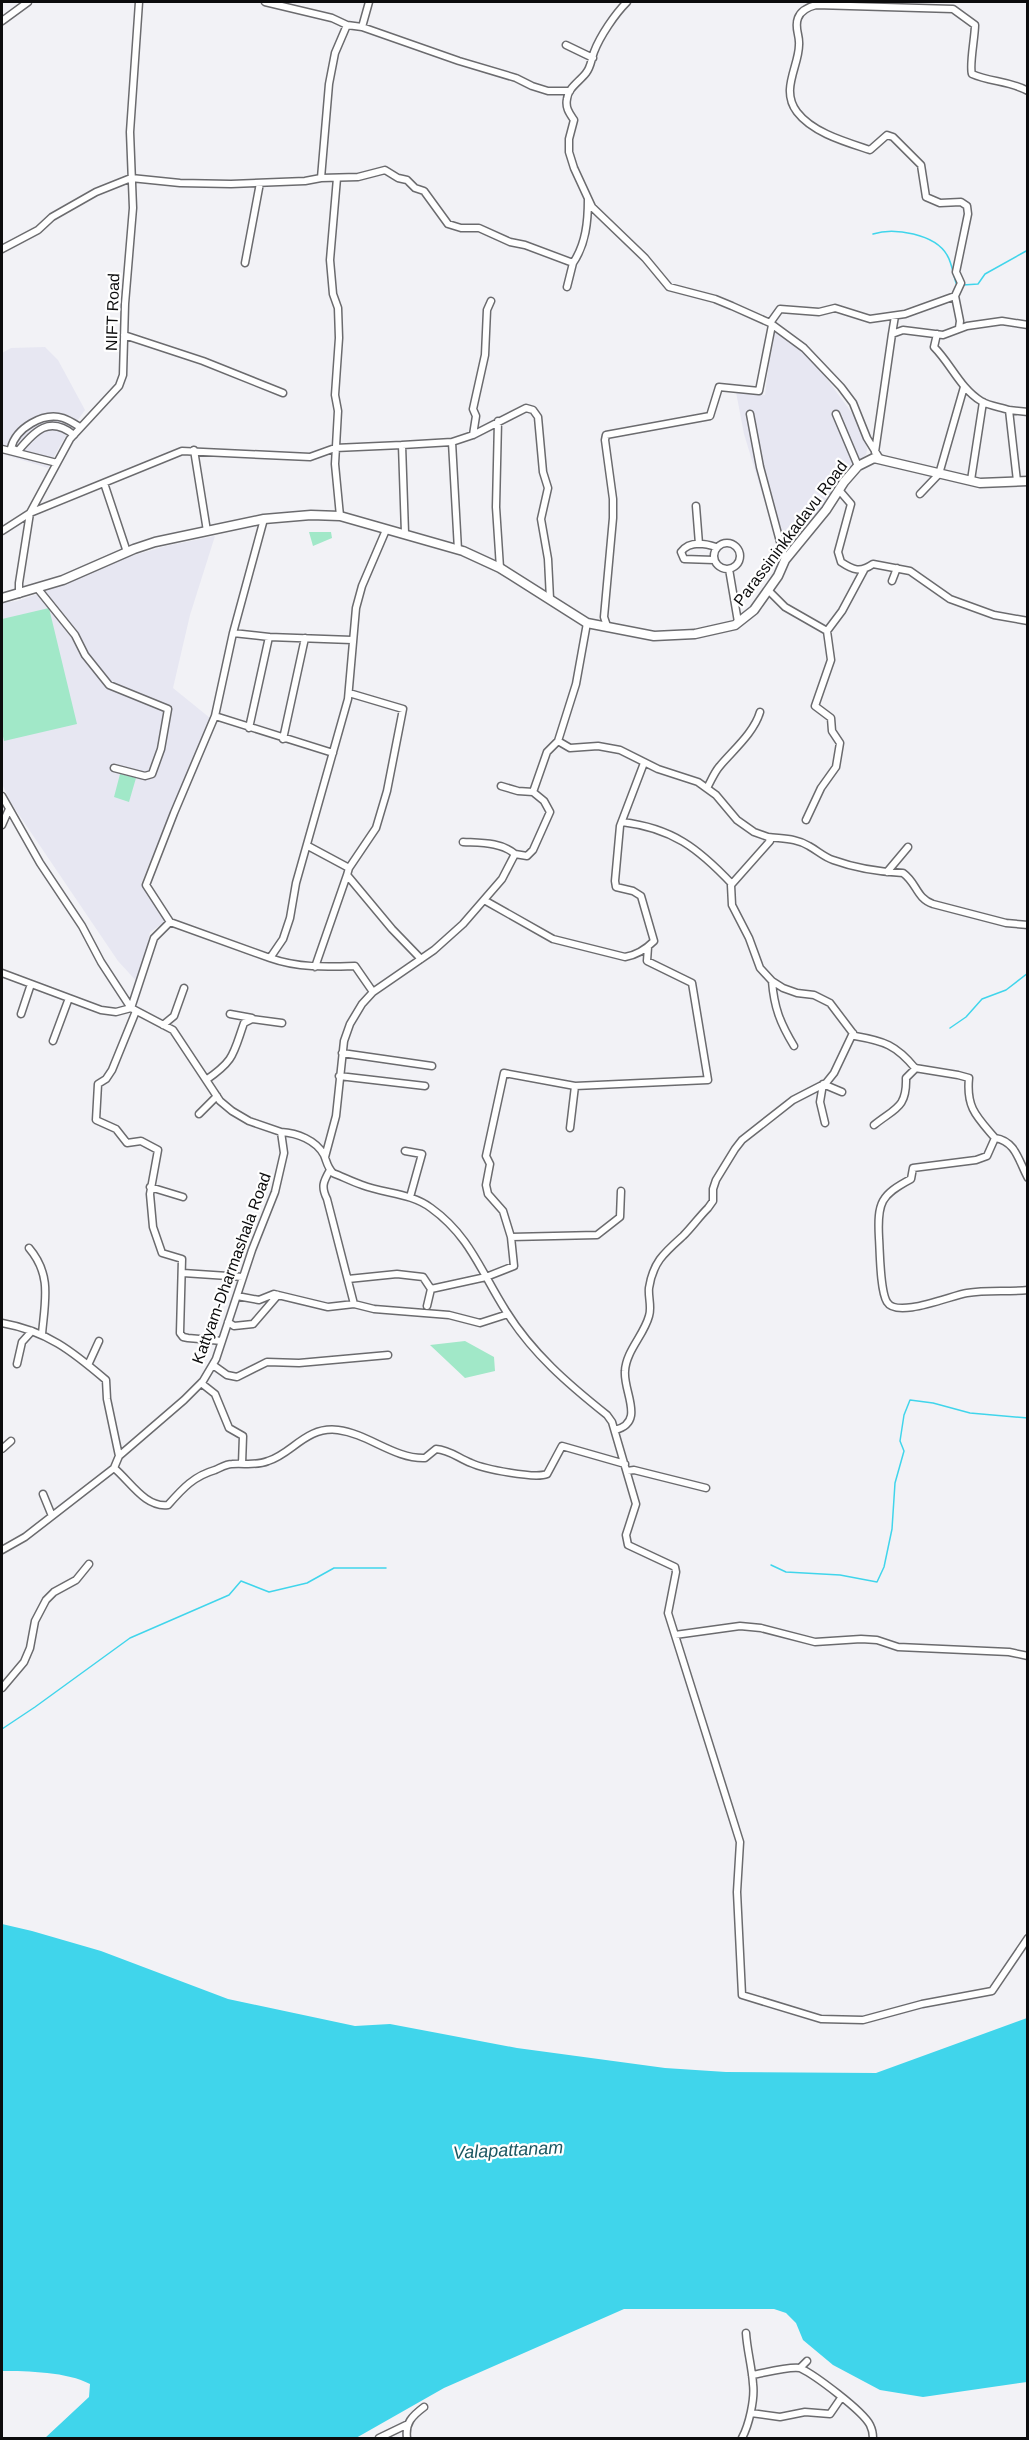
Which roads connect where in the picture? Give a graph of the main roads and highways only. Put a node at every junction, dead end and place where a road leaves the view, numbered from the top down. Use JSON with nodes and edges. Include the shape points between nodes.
{"nodes":[{"id":1,"x":1028,"y":481,"type":"edge"},
{"id":2,"x":2,"y":598,"type":"edge"}],
"edges":[{"from":1,"to":2,"type":"main road","name":"Parassininkkadavu Road","via":[[980,483],[878,456],[858,466],[785,560],[753,610],[738,622],[717,630],[675,636],[654,636],[587,623],[500,568],[458,550],[340,516],[264,519],[155,542],[38,589]]}]}
